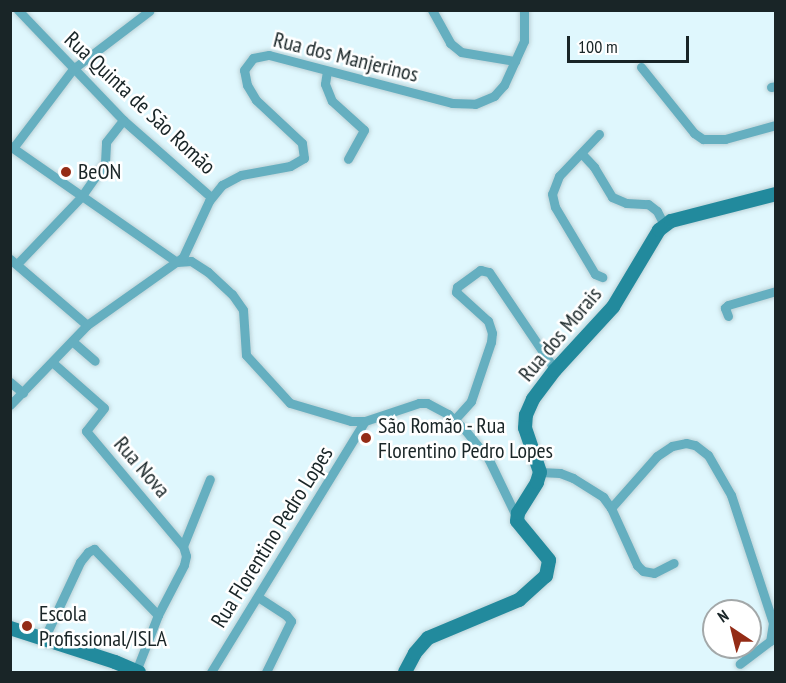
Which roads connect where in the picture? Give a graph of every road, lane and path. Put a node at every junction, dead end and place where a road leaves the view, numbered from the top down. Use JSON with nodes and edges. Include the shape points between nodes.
{"nodes":[{"id":1,"x":18,"y":10,"type":"edge"},
{"id":2,"x":149,"y":10,"type":"edge"},
{"id":3,"x":432,"y":10,"type":"edge"},
{"id":4,"x":524,"y":10,"type":"edge"},
{"id":5,"x":515,"y":62,"type":"junction"},
{"id":6,"x":641,"y":67,"type":"dead end"},
{"id":7,"x":73,"y":69,"type":"junction"},
{"id":8,"x":327,"y":71,"type":"junction"},
{"id":9,"x":123,"y":120,"type":"junction"},
{"id":10,"x":776,"y":124,"type":"edge"},
{"id":11,"x":599,"y":134,"type":"dead end"},
{"id":12,"x":12,"y":147,"type":"edge"},
{"id":13,"x":582,"y":154,"type":"junction"},
{"id":14,"x":348,"y":159,"type":"dead end"},
{"id":15,"x":776,"y":194,"type":"edge"},
{"id":16,"x":81,"y":197,"type":"junction"},
{"id":17,"x":211,"y":197,"type":"junction"},
{"id":18,"x":664,"y":225,"type":"junction"},
{"id":19,"x":14,"y":262,"type":"edge"},
{"id":20,"x":177,"y":262,"type":"junction"},
{"id":21,"x":602,"y":277,"type":"dead end"},
{"id":22,"x":776,"y":291,"type":"edge"},
{"id":23,"x":728,"y":316,"type":"dead end"},
{"id":24,"x":87,"y":325,"type":"junction"},
{"id":25,"x":72,"y":341,"type":"junction"},
{"id":26,"x":95,"y":361,"type":"dead end"},
{"id":27,"x":52,"y":362,"type":"junction"},
{"id":28,"x":555,"y":370,"type":"junction"},
{"id":29,"x":10,"y":382,"type":"edge"},
{"id":30,"x":22,"y":393,"type":"junction"},
{"id":31,"x":10,"y":405,"type":"edge"},
{"id":32,"x":455,"y":419,"type":"junction"},
{"id":33,"x":365,"y":421,"type":"junction"},
{"id":34,"x":540,"y":472,"type":"junction"},
{"id":35,"x":210,"y":479,"type":"dead end"},
{"id":36,"x":611,"y":508,"type":"junction"},
{"id":37,"x":517,"y":518,"type":"junction"},
{"id":38,"x":183,"y":546,"type":"junction"},
{"id":39,"x":674,"y":563,"type":"dead end"},
{"id":40,"x":258,"y":597,"type":"junction"},
{"id":41,"x":158,"y":615,"type":"junction"},
{"id":42,"x":10,"y":628,"type":"edge"},
{"id":43,"x":44,"y":639,"type":"junction"},
{"id":44,"x":740,"y":664,"type":"dead end"},
{"id":45,"x":138,"y":672,"type":"edge"},
{"id":46,"x":211,"y":672,"type":"edge"},
{"id":47,"x":266,"y":672,"type":"edge"},
{"id":48,"x":405,"y":672,"type":"edge"}],
"edges":[{"from":1,"to":7,"type":"street","name":"Rua Quinta de São Romão"},
{"from":2,"to":7,"type":"street"},
{"from":3,"to":5,"type":"street","via":[[450,43],[460,52]]},
{"from":4,"to":5,"type":"street","name":"Rua dos Manjerinos","via":[[524,41]]},
{"from":5,"to":8,"type":"street","name":"Rua dos Manjerinos","via":[[494,96],[471,105]]},
{"from":6,"to":10,"type":"street","via":[[703,139],[725,139]]},
{"from":7,"to":9,"type":"street","name":"Rua Quinta de São Romão"},
{"from":7,"to":12,"type":"street"},
{"from":8,"to":14,"type":"street","via":[[325,84],[332,101],[364,130]]},
{"from":8,"to":17,"type":"street","name":"Rua dos Manjerinos","via":[[269,55],[257,56],[249,62],[244,75],[252,95],[302,143],[304,158],[297,165],[235,177]]},
{"from":9,"to":16,"type":"street","via":[[106,142],[105,163]]},
{"from":9,"to":17,"type":"street","name":"Rua Quinta de São Romão"},
{"from":11,"to":13,"type":"street"},
{"from":12,"to":16,"type":"street"},
{"from":13,"to":18,"type":"street","via":[[612,197],[626,203],[648,204]]},
{"from":13,"to":21,"type":"street","via":[[559,176],[552,194],[555,207],[595,274]]},
{"from":15,"to":18,"type":"street"},
{"from":16,"to":19,"type":"street"},
{"from":16,"to":20,"type":"street"},
{"from":17,"to":20,"type":"street","via":[[186,253]]},
{"from":18,"to":28,"type":"street","name":"Rua dos Morais","via":[[610,312]]},
{"from":19,"to":24,"type":"street"},
{"from":20,"to":24,"type":"street"},
{"from":20,"to":33,"type":"street","via":[[191,261],[202,267],[238,302],[245,318],[246,354],[283,398],[343,419]]},
{"from":22,"to":23,"type":"street","via":[[728,305]]},
{"from":24,"to":25,"type":"street"},
{"from":25,"to":26,"type":"street"},
{"from":25,"to":27,"type":"street"},
{"from":27,"to":30,"type":"street"},
{"from":27,"to":38,"type":"street","name":"Rua Nova","via":[[104,408],[86,431]]},
{"from":28,"to":32,"type":"street","via":[[491,274],[480,270],[457,287],[456,292],[488,321],[491,342],[471,401]]},
{"from":28,"to":34,"type":"street","name":"Rua dos Morais","via":[[533,399],[525,418]]},
{"from":29,"to":30,"type":"street"},
{"from":30,"to":31,"type":"street"},
{"from":32,"to":33,"type":"street","via":[[440,409],[419,403]]},
{"from":32,"to":37,"type":"street","via":[[489,460]]},
{"from":33,"to":40,"type":"street","name":"Rua Florentino Pedro Lopes"},
{"from":34,"to":36,"type":"street","via":[[573,478],[603,497]]},
{"from":34,"to":37,"type":"street"},
{"from":35,"to":38,"type":"street"},
{"from":36,"to":39,"type":"street","via":[[643,571],[654,573]]},
{"from":36,"to":44,"type":"street","via":[[657,456],[672,446],[686,443],[708,455],[731,495],[773,623],[770,641]]},
{"from":37,"to":48,"type":"street","via":[[523,532],[549,560],[546,576],[519,600],[428,638]]},
{"from":38,"to":41,"type":"street","via":[[184,565]]},
{"from":40,"to":46,"type":"street","name":"Rua Florentino Pedro Lopes"},
{"from":40,"to":47,"type":"street","via":[[291,621]]},
{"from":41,"to":43,"type":"street","via":[[92,549],[80,562]]},
{"from":41,"to":45,"type":"street"},
{"from":42,"to":43,"type":"street"},
{"from":43,"to":45,"type":"street"}]}
